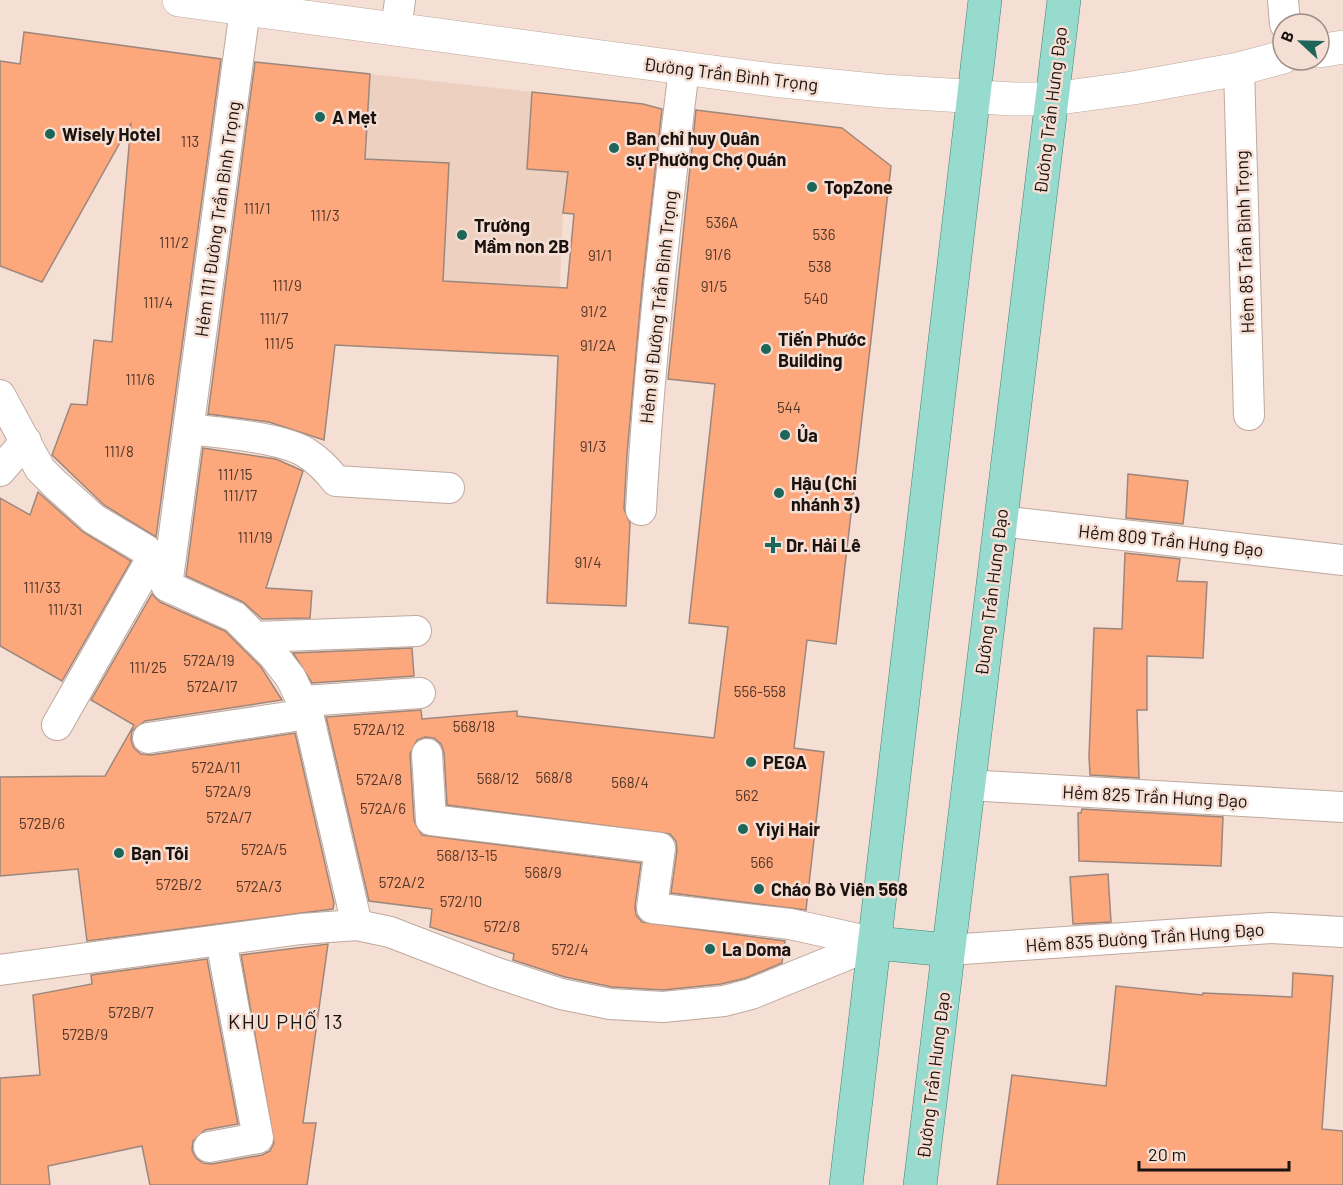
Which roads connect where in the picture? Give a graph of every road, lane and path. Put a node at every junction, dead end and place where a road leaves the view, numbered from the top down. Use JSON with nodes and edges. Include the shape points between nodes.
{"nodes":[{"id":1,"x":179,"y":0,"type":"edge"},
{"id":2,"x":985,"y":0,"type":"edge"},
{"id":3,"x":1064,"y":0,"type":"edge"},
{"id":4,"x":245,"y":9,"type":"junction"},
{"id":5,"x":398,"y":15,"type":"edge"},
{"id":6,"x":1271,"y":60,"type":"edge"},
{"id":7,"x":684,"y":69,"type":"junction"},
{"id":8,"x":1239,"y":69,"type":"junction"},
{"id":9,"x":974,"y":96,"type":"junction"},
{"id":10,"x":1052,"y":99,"type":"junction"},
{"id":11,"x":0,"y":394,"type":"edge"},
{"id":12,"x":1249,"y":415,"type":"dead end"},
{"id":13,"x":189,"y":429,"type":"junction"},
{"id":14,"x":26,"y":441,"type":"junction"},
{"id":15,"x":0,"y":471,"type":"edge"},
{"id":16,"x":449,"y":488,"type":"dead end"},
{"id":17,"x":641,"y":510,"type":"dead end"},
{"id":18,"x":1000,"y":521,"type":"junction"},
{"id":19,"x":152,"y":558,"type":"junction"},
{"id":20,"x":1343,"y":560,"type":"edge"},
{"id":21,"x":167,"y":586,"type":"junction"},
{"id":22,"x":416,"y":631,"type":"dead end"},
{"id":23,"x":255,"y":637,"type":"junction"},
{"id":24,"x":420,"y":693,"type":"dead end"},
{"id":25,"x":306,"y":708,"type":"junction"},
{"id":26,"x":57,"y":725,"type":"dead end"},
{"id":27,"x":148,"y":738,"type":"dead end"},
{"id":28,"x":428,"y":754,"type":"dead end"},
{"id":29,"x":968,"y":785,"type":"junction"},
{"id":30,"x":1343,"y":807,"type":"edge"},
{"id":31,"x":357,"y":925,"type":"junction"},
{"id":32,"x":1343,"y":932,"type":"edge"},
{"id":33,"x":221,"y":940,"type":"junction"},
{"id":34,"x":876,"y":943,"type":"junction"},
{"id":35,"x":948,"y":950,"type":"junction"},
{"id":36,"x":0,"y":970,"type":"edge"},
{"id":37,"x":209,"y":1147,"type":"dead end"},
{"id":38,"x":846,"y":1185,"type":"edge"},
{"id":39,"x":920,"y":1185,"type":"edge"}],
"edges":[{"from":1,"to":4,"type":"street","name":"Đường Trần Bình Trọng"},
{"from":2,"to":9,"type":"main road"},
{"from":3,"to":10,"type":"main road","name":"Đường Trần Hưng Đạo"},
{"from":4,"to":5,"type":"street","name":"Đường Trần Bình Trọng"},
{"from":4,"to":13,"type":"lane","name":"Hẻm 111 Đường Trần Bình Trọng"},
{"from":5,"to":7,"type":"street","name":"Đường Trần Bình Trọng"},
{"from":6,"to":8,"type":"street","name":"Đường Trần Bình Trọng"},
{"from":7,"to":9,"type":"street","name":"Đường Trần Bình Trọng","via":[[884,91]]},
{"from":7,"to":17,"type":"lane","name":"Hẻm 91 Đường Trần Bình Trọng","via":[[658,283]]},
{"from":8,"to":10,"type":"street","name":"Đường Trần Bình Trọng"},
{"from":8,"to":12,"type":"lane","name":"Hẻm 85 Trần Bình Trọng"},
{"from":9,"to":10,"type":"street","name":"Đường Trần Bình Trọng"},
{"from":9,"to":34,"type":"main road"},
{"from":10,"to":18,"type":"main road","name":"Đường Trần Hưng Đạo"},
{"from":11,"to":14,"type":"lane"},
{"from":13,"to":16,"type":"lane","via":[[235,434],[303,450],[322,463],[336,481]]},
{"from":13,"to":21,"type":"lane","name":"Hẻm 111 Đường Trần Bình Trọng"},
{"from":14,"to":15,"type":"lane"},
{"from":14,"to":19,"type":"lane","via":[[40,469],[55,484],[94,519],[134,542]]},
{"from":18,"to":20,"type":"lane","name":"Hẻm 809 Trần Hưng Đạo"},
{"from":18,"to":29,"type":"main road","name":"Đường Trần Hưng Đạo"},
{"from":19,"to":21,"type":"lane"},
{"from":19,"to":26,"type":"lane"},
{"from":21,"to":23,"type":"lane","via":[[228,612]]},
{"from":22,"to":23,"type":"lane"},
{"from":23,"to":25,"type":"lane","via":[[291,678]]},
{"from":24,"to":25,"type":"lane"},
{"from":25,"to":27,"type":"lane"},
{"from":25,"to":31,"type":"lane"},
{"from":28,"to":34,"type":"lane","via":[[431,820],[660,848],[652,908],[790,924]]},
{"from":29,"to":30,"type":"lane","name":"Hẻm 825 Trần Hưng Đạo"},
{"from":29,"to":35,"type":"main road","name":"Đường Trần Hưng Đạo"},
{"from":31,"to":33,"type":"lane"},
{"from":31,"to":34,"type":"lane","via":[[390,932],[561,994],[639,1007],[696,1004],[752,994]]},
{"from":32,"to":35,"type":"lane","name":"Hẻm 835 Đường Trần Hưng Đạo","via":[[1272,928]]},
{"from":33,"to":36,"type":"lane"},
{"from":33,"to":37,"type":"lane","via":[[258,1138]]},
{"from":34,"to":35,"type":"main road"},
{"from":34,"to":38,"type":"main road"},
{"from":35,"to":39,"type":"main road","name":"Đường Trần Hưng Đạo"}]}
